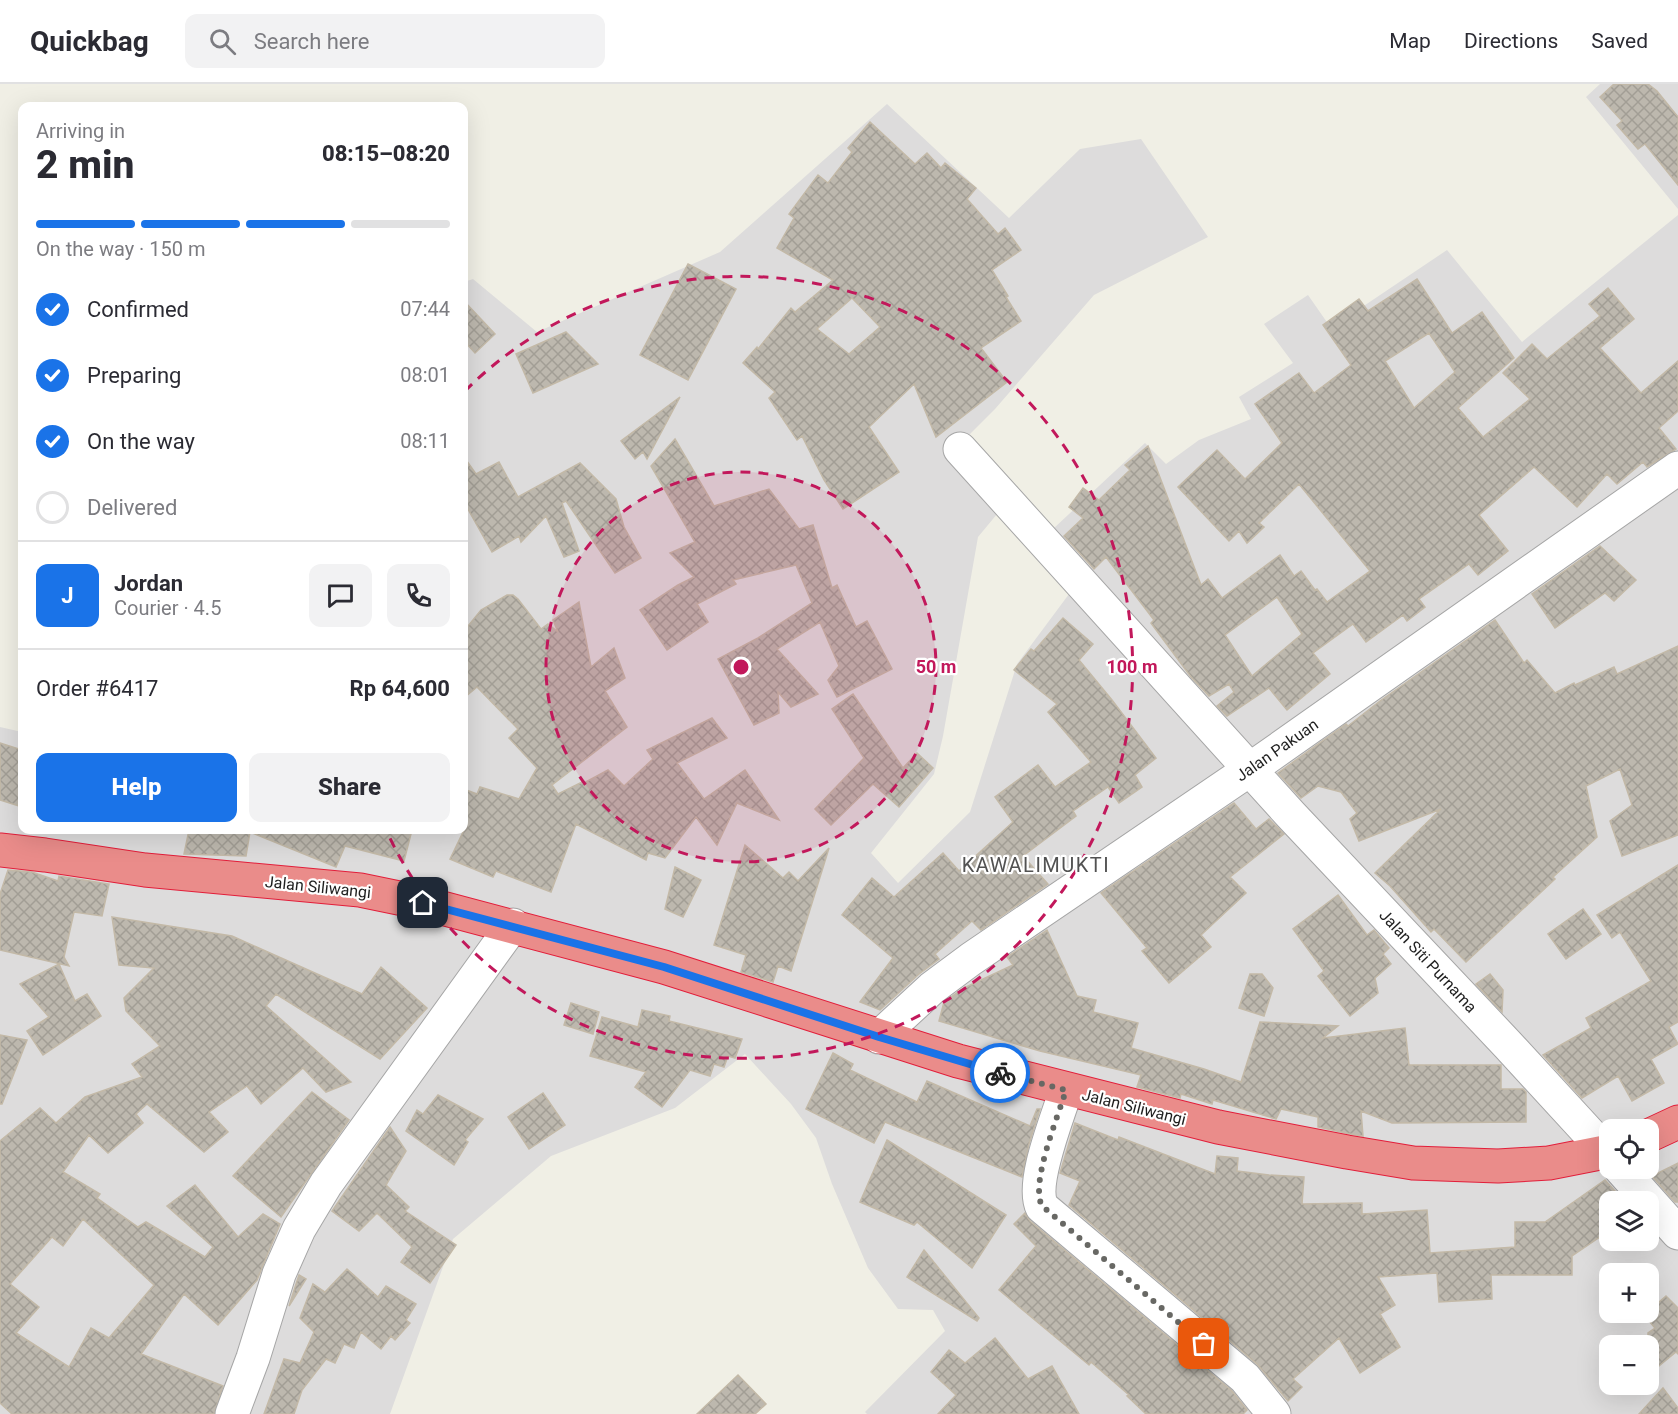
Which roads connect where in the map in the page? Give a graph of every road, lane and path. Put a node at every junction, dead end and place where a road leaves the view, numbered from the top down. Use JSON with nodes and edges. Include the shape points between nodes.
{"nodes":[{"id":1,"x":960,"y":449,"type":"dead end"},
{"id":2,"x":1678,"y":468,"type":"edge"},
{"id":3,"x":1250,"y":770,"type":"junction"},
{"id":4,"x":0,"y":850,"type":"edge"},
{"id":5,"x":513,"y":925,"type":"junction"},
{"id":6,"x":879,"y":1037,"type":"junction"},
{"id":7,"x":1066,"y":1090,"type":"junction"},
{"id":8,"x":1678,"y":1122,"type":"edge"},
{"id":9,"x":1659,"y":1131,"type":"edge"},
{"id":10,"x":1599,"y":1144,"type":"edge"},
{"id":11,"x":1599,"y":1158,"type":"edge"},
{"id":12,"x":1630,"y":1179,"type":"edge"},
{"id":13,"x":1678,"y":1233,"type":"edge"},
{"id":14,"x":232,"y":1414,"type":"edge"},
{"id":15,"x":1274,"y":1414,"type":"edge"}],
"edges":[{"from":1,"to":3,"type":"street","name":"Jalan Siti Purnama"},
{"from":2,"to":3,"type":"street","name":"Jalan Pakuan"},
{"from":3,"to":6,"type":"street","name":"Jalan Pakuan","via":[[932,988]]},
{"from":3,"to":10,"type":"street","name":"Jalan Siti Purnama"},
{"from":4,"to":5,"type":"highway","name":"Jalan Siliwangi","via":[[145,870],[360,890]]},
{"from":5,"to":6,"type":"highway","name":"Jalan Siliwangi","via":[[664,967]]},
{"from":5,"to":14,"type":"street","via":[[326,1184],[299,1229],[279,1274]]},
{"from":6,"to":7,"type":"highway","name":"Jalan Siliwangi"},
{"from":7,"to":11,"type":"highway","name":"Jalan Siliwangi","via":[[1218,1127],[1413,1163],[1498,1166]]},
{"from":7,"to":15,"type":"street","via":[[1039,1178],[1042,1206],[1245,1378]]},
{"from":8,"to":9,"type":"highway"},
{"from":12,"to":13,"type":"street","name":"Jalan Siti Purnama"}]}
